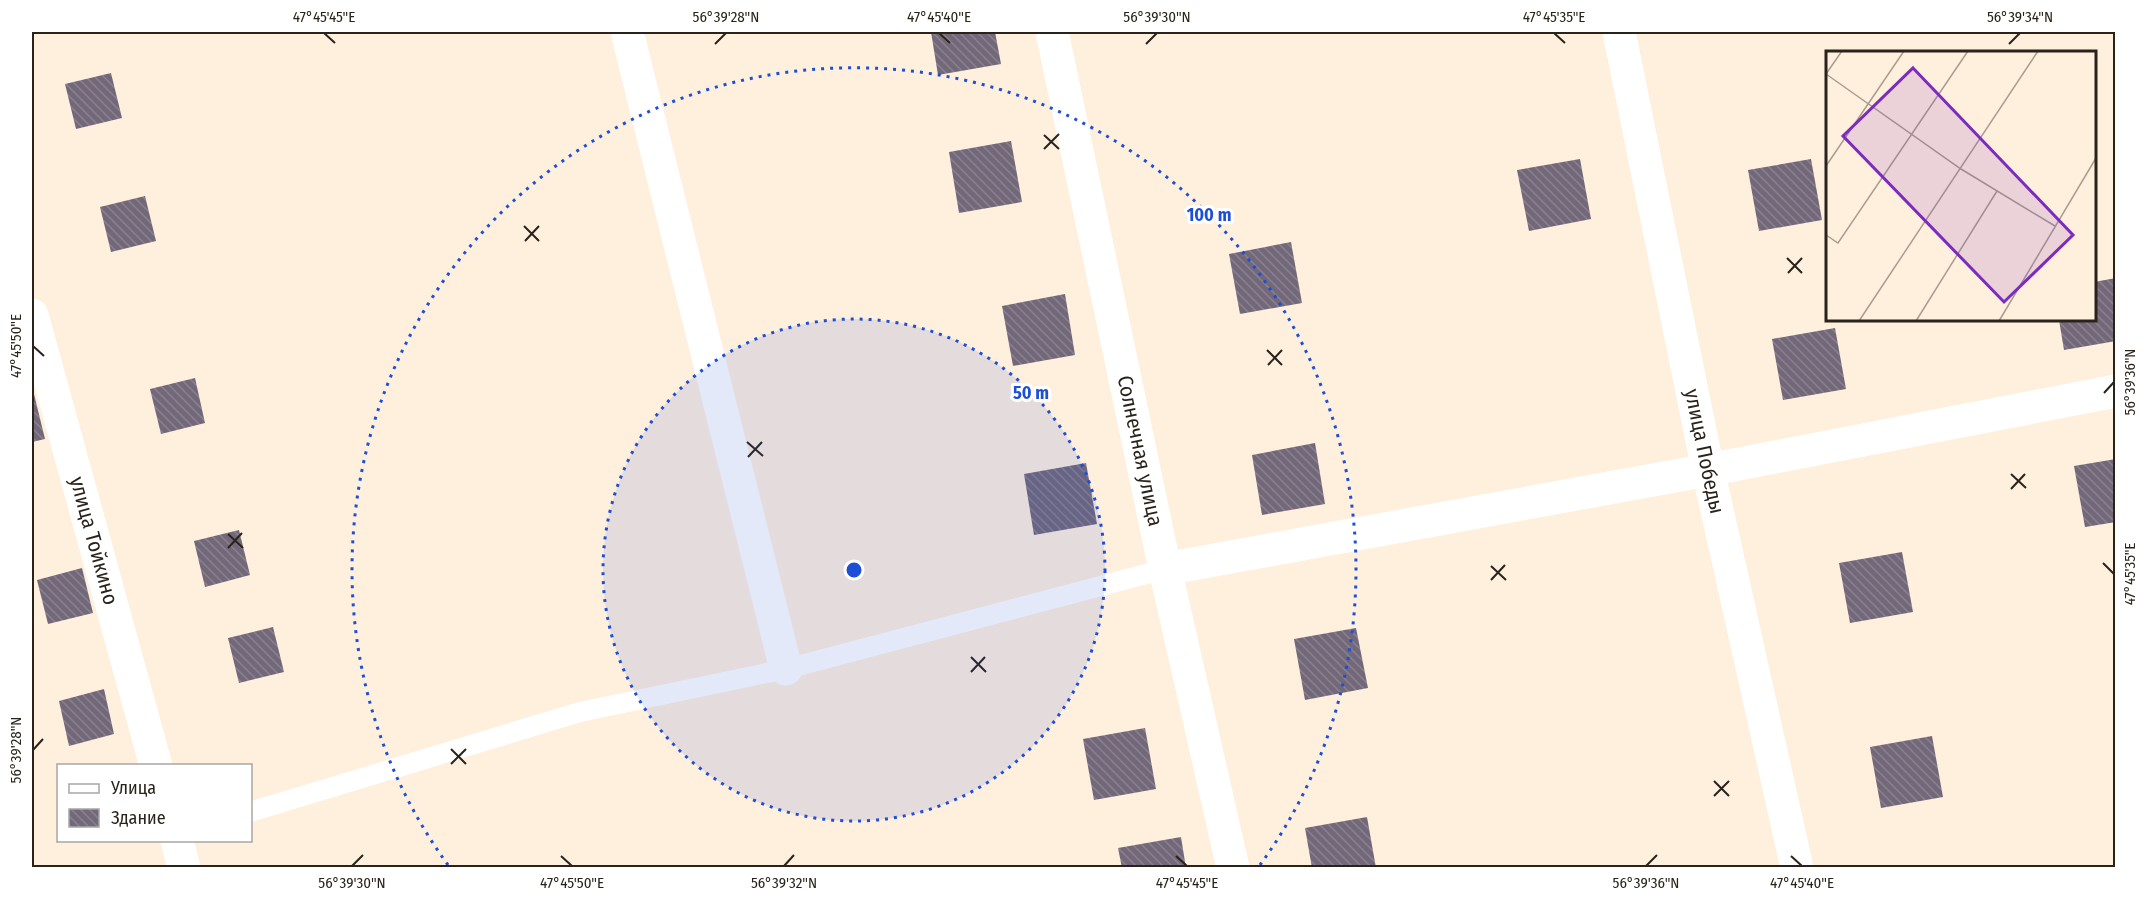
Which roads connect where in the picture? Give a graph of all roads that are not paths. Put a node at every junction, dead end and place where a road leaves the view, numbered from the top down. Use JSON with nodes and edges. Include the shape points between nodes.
{"nodes":[{"id":1,"x":627,"y":32,"type":"edge"},
{"id":2,"x":1052,"y":32,"type":"edge"},
{"id":3,"x":1619,"y":32,"type":"edge"},
{"id":4,"x":32,"y":315,"type":"edge"},
{"id":5,"x":2115,"y":391,"type":"edge"},
{"id":6,"x":1708,"y":470,"type":"junction"},
{"id":7,"x":1165,"y":569,"type":"junction"},
{"id":8,"x":786,"y":669,"type":"junction"},
{"id":9,"x":156,"y":764,"type":"edge"},
{"id":10,"x":252,"y":811,"type":"edge"},
{"id":11,"x":178,"y":842,"type":"edge"},
{"id":12,"x":184,"y":867,"type":"edge"},
{"id":13,"x":1233,"y":867,"type":"edge"},
{"id":14,"x":1797,"y":867,"type":"edge"}],
"edges":[{"from":1,"to":8,"type":"street"},
{"from":2,"to":7,"type":"street","name":"Солнечная улица"},
{"from":3,"to":6,"type":"street","name":"улица Победы"},
{"from":4,"to":9,"type":"street","name":"улица Тойкино"},
{"from":5,"to":6,"type":"street"},
{"from":6,"to":7,"type":"street"},
{"from":6,"to":14,"type":"street","name":"улица Победы"},
{"from":7,"to":8,"type":"lane"},
{"from":7,"to":13,"type":"street","name":"Солнечная улица"},
{"from":8,"to":10,"type":"lane","via":[[580,712]]},
{"from":11,"to":12,"type":"street"}]}
